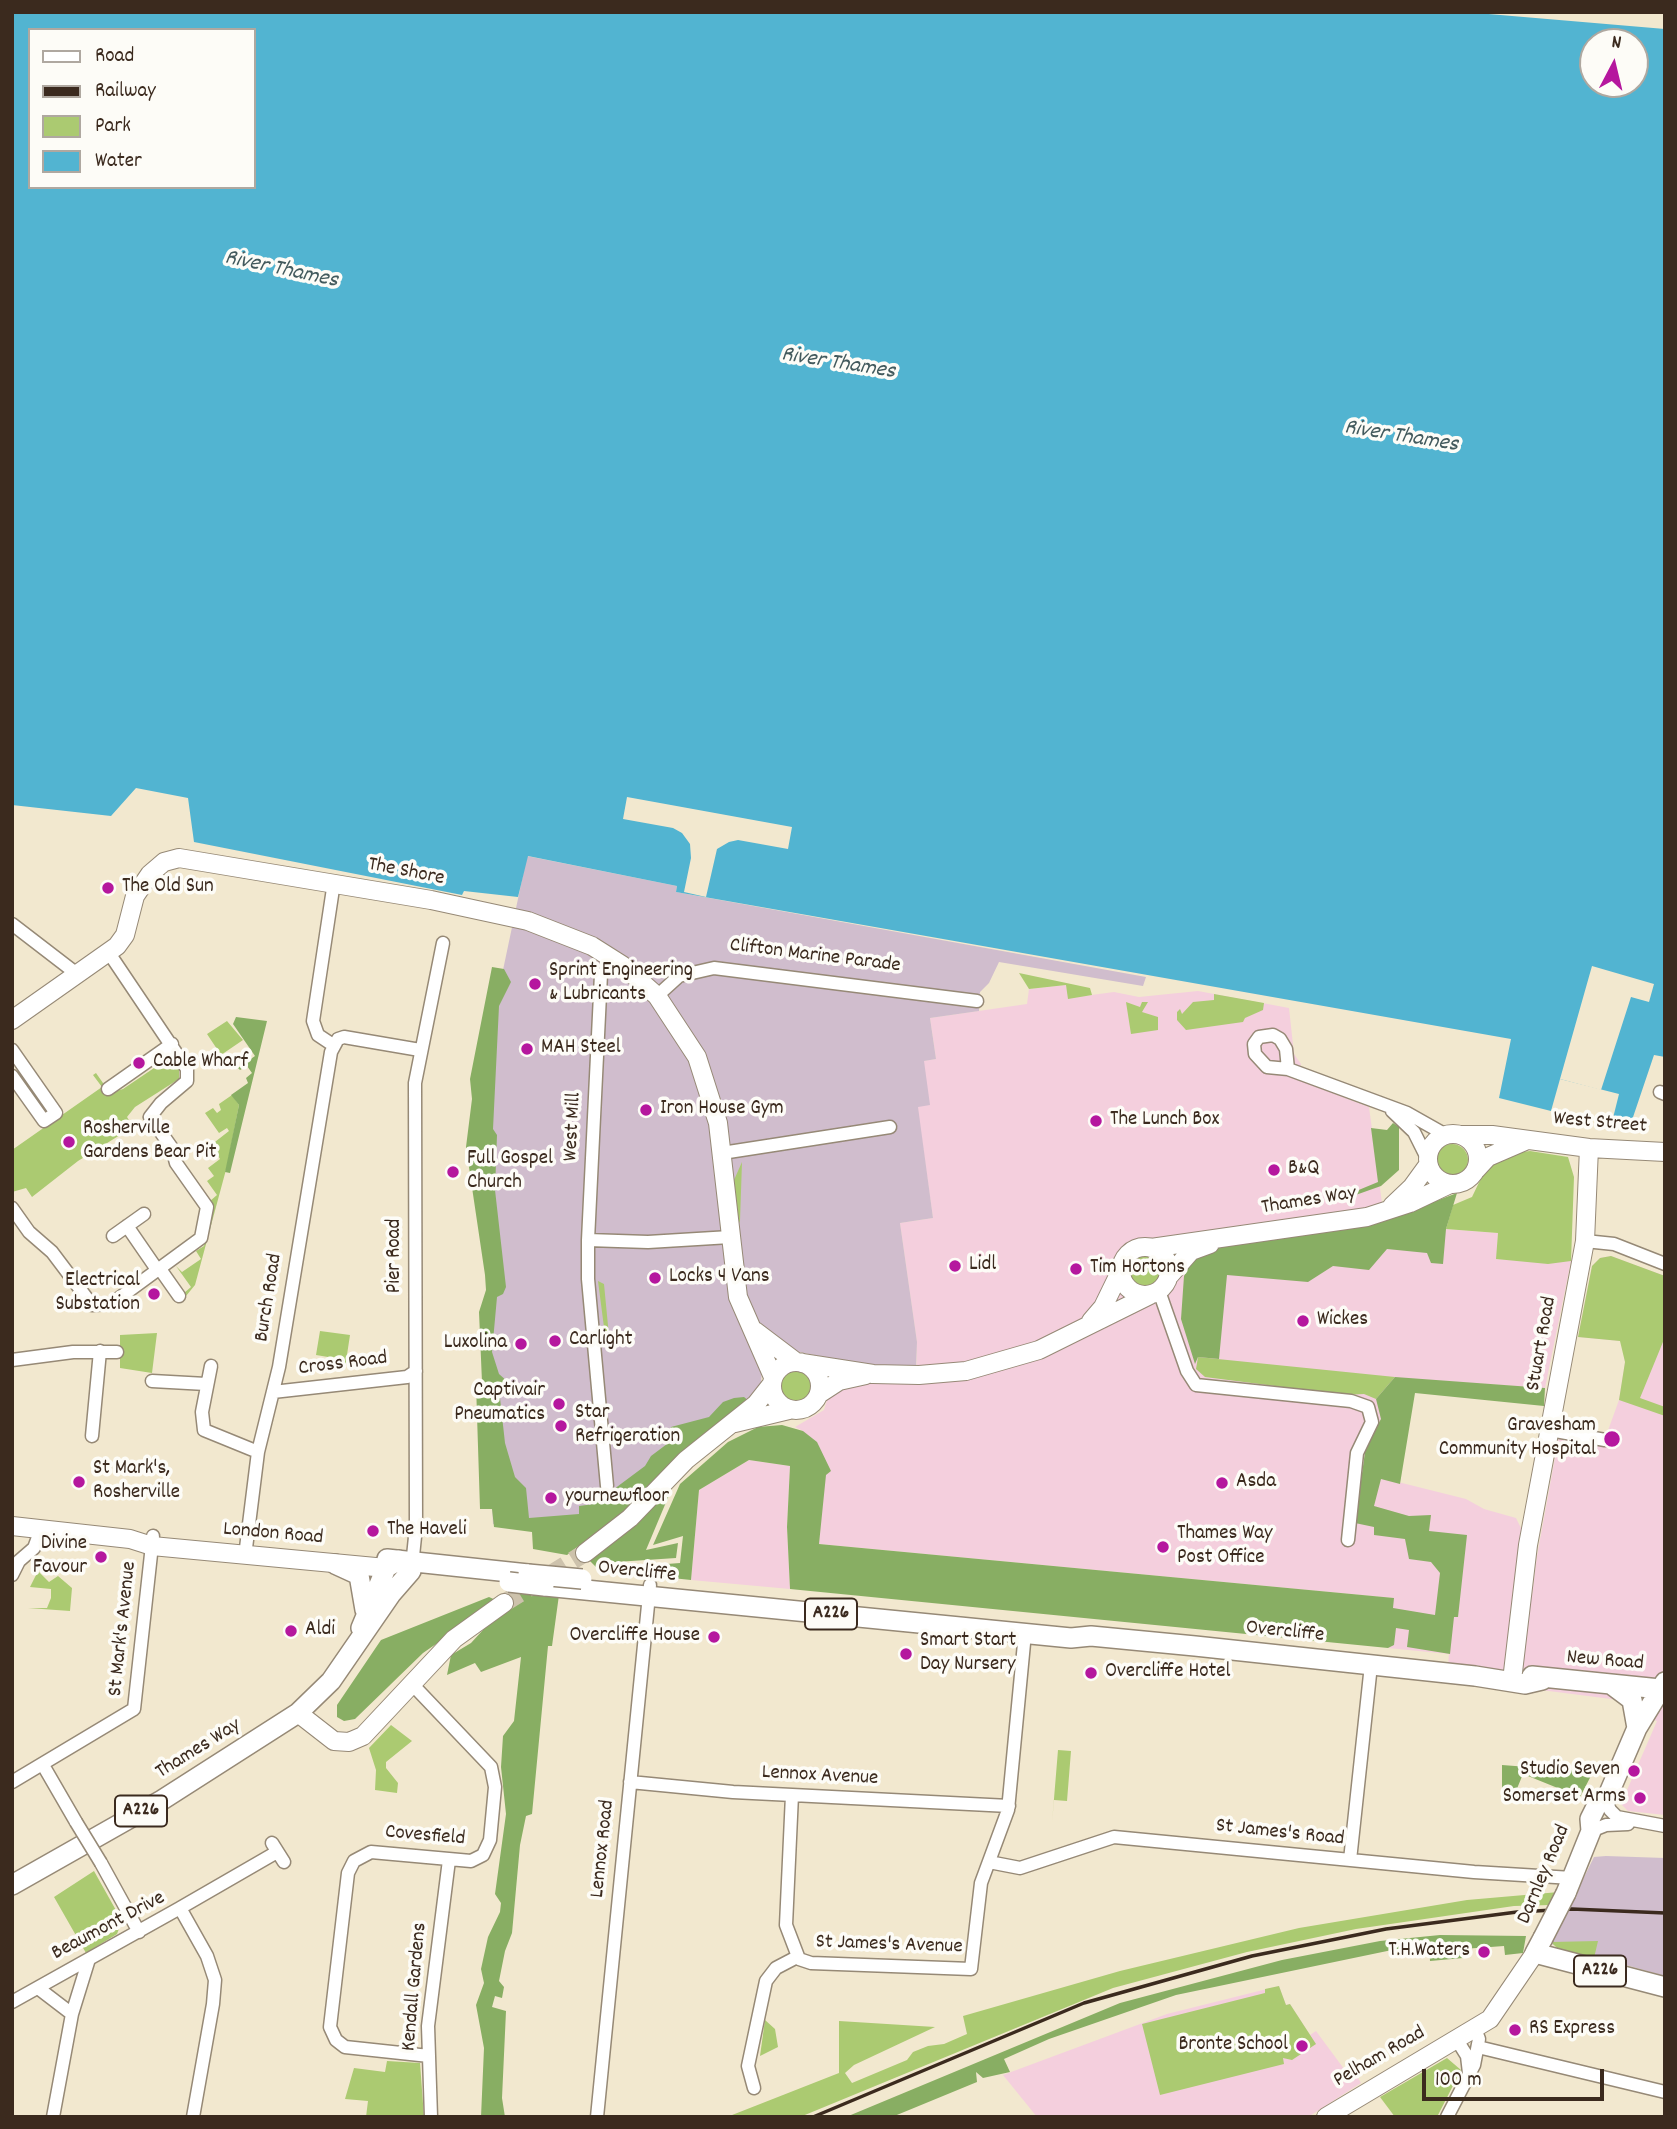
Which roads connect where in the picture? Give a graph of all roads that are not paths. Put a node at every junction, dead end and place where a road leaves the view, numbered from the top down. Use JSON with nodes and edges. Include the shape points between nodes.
{"nodes":[{"id":1,"x":334,"y":883,"type":"junction"},
{"id":2,"x":12,"y":924,"type":"edge"},
{"id":3,"x":443,"y":943,"type":"dead end"},
{"id":4,"x":109,"y":953,"type":"junction"},
{"id":5,"x":77,"y":974,"type":"junction"},
{"id":6,"x":601,"y":974,"type":"dead end"},
{"id":7,"x":657,"y":996,"type":"junction"},
{"id":8,"x":977,"y":1001,"type":"dead end"},
{"id":9,"x":12,"y":1020,"type":"edge"},
{"id":10,"x":172,"y":1044,"type":"junction"},
{"id":11,"x":333,"y":1045,"type":"junction"},
{"id":12,"x":12,"y":1050,"type":"edge"},
{"id":13,"x":420,"y":1050,"type":"junction"},
{"id":14,"x":1288,"y":1069,"type":"dead end"},
{"id":15,"x":12,"y":1076,"type":"edge"},
{"id":16,"x":108,"y":1089,"type":"dead end"},
{"id":17,"x":1387,"y":1107,"type":"junction"},
{"id":18,"x":890,"y":1127,"type":"dead end"},
{"id":19,"x":1454,"y":1135,"type":"junction"},
{"id":20,"x":1531,"y":1140,"type":"junction"},
{"id":21,"x":1589,"y":1148,"type":"junction"},
{"id":22,"x":1665,"y":1152,"type":"edge"},
{"id":23,"x":722,"y":1153,"type":"junction"},
{"id":24,"x":1428,"y":1161,"type":"junction"},
{"id":25,"x":1476,"y":1170,"type":"junction"},
{"id":26,"x":1450,"y":1184,"type":"junction"},
{"id":27,"x":12,"y":1209,"type":"edge"},
{"id":28,"x":1387,"y":1210,"type":"junction"},
{"id":29,"x":144,"y":1214,"type":"dead end"},
{"id":30,"x":127,"y":1226,"type":"junction"},
{"id":31,"x":113,"y":1236,"type":"dead end"},
{"id":32,"x":730,"y":1237,"type":"junction"},
{"id":33,"x":1237,"y":1237,"type":"junction"},
{"id":34,"x":588,"y":1240,"type":"junction"},
{"id":35,"x":1585,"y":1241,"type":"junction"},
{"id":36,"x":1151,"y":1248,"type":"junction"},
{"id":37,"x":1665,"y":1264,"type":"edge"},
{"id":38,"x":159,"y":1270,"type":"junction"},
{"id":39,"x":1121,"y":1270,"type":"junction"},
{"id":40,"x":1170,"y":1275,"type":"junction"},
{"id":41,"x":1155,"y":1293,"type":"junction"},
{"id":42,"x":179,"y":1296,"type":"dead end"},
{"id":43,"x":748,"y":1324,"type":"junction"},
{"id":44,"x":1086,"y":1326,"type":"junction"},
{"id":45,"x":100,"y":1351,"type":"junction"},
{"id":46,"x":117,"y":1352,"type":"dead end"},
{"id":47,"x":12,"y":1360,"type":"edge"},
{"id":48,"x":799,"y":1362,"type":"junction"},
{"id":49,"x":211,"y":1366,"type":"dead end"},
{"id":50,"x":416,"y":1371,"type":"junction"},
{"id":51,"x":873,"y":1374,"type":"junction"},
{"id":52,"x":152,"y":1381,"type":"dead end"},
{"id":53,"x":772,"y":1381,"type":"junction"},
{"id":54,"x":206,"y":1384,"type":"junction"},
{"id":55,"x":273,"y":1392,"type":"junction"},
{"id":56,"x":819,"y":1394,"type":"junction"},
{"id":57,"x":789,"y":1410,"type":"junction"},
{"id":58,"x":732,"y":1424,"type":"junction"},
{"id":59,"x":1550,"y":1430,"type":"junction"},
{"id":60,"x":92,"y":1436,"type":"dead end"},
{"id":61,"x":1605,"y":1440,"type":"dead end"},
{"id":62,"x":258,"y":1452,"type":"junction"},
{"id":63,"x":607,"y":1486,"type":"dead end"},
{"id":64,"x":12,"y":1526,"type":"edge"},
{"id":65,"x":41,"y":1530,"type":"junction"},
{"id":66,"x":152,"y":1541,"type":"junction"},
{"id":67,"x":1348,"y":1541,"type":"dead end"},
{"id":68,"x":246,"y":1550,"type":"junction"},
{"id":69,"x":585,"y":1553,"type":"tunnel mouth"},
{"id":70,"x":402,"y":1563,"type":"junction"},
{"id":71,"x":335,"y":1564,"type":"junction"},
{"id":72,"x":477,"y":1574,"type":"junction"},
{"id":73,"x":12,"y":1575,"type":"edge"},
{"id":74,"x":576,"y":1584,"type":"junction"},
{"id":75,"x":704,"y":1590,"type":"junction"},
{"id":76,"x":650,"y":1591,"type":"junction"},
{"id":77,"x":504,"y":1603,"type":"tunnel mouth"},
{"id":78,"x":365,"y":1611,"type":"junction"},
{"id":79,"x":793,"y":1611,"type":"junction"},
{"id":80,"x":965,"y":1616,"type":"junction"},
{"id":81,"x":1025,"y":1633,"type":"junction"},
{"id":82,"x":1091,"y":1636,"type":"junction"},
{"id":83,"x":356,"y":1643,"type":"junction"},
{"id":84,"x":1371,"y":1665,"type":"junction"},
{"id":85,"x":1513,"y":1672,"type":"junction"},
{"id":86,"x":1485,"y":1676,"type":"junction"},
{"id":87,"x":1542,"y":1680,"type":"junction"},
{"id":88,"x":411,"y":1683,"type":"junction"},
{"id":89,"x":1611,"y":1685,"type":"junction"},
{"id":90,"x":1663,"y":1687,"type":"edge"},
{"id":91,"x":298,"y":1713,"type":"junction"},
{"id":92,"x":1637,"y":1728,"type":"junction"},
{"id":93,"x":43,"y":1765,"type":"junction"},
{"id":94,"x":12,"y":1782,"type":"edge"},
{"id":95,"x":630,"y":1782,"type":"junction"},
{"id":96,"x":792,"y":1795,"type":"junction"},
{"id":97,"x":1606,"y":1800,"type":"junction"},
{"id":98,"x":1009,"y":1806,"type":"junction"},
{"id":99,"x":1631,"y":1822,"type":"junction"},
{"id":100,"x":1665,"y":1826,"type":"edge"},
{"id":101,"x":1591,"y":1831,"type":"junction"},
{"id":102,"x":278,"y":1852,"type":"dead end"},
{"id":103,"x":449,"y":1860,"type":"junction"},
{"id":104,"x":1350,"y":1860,"type":"junction"},
{"id":105,"x":989,"y":1862,"type":"junction"},
{"id":106,"x":12,"y":1885,"type":"edge"},
{"id":107,"x":1569,"y":1886,"type":"junction"},
{"id":108,"x":180,"y":1908,"type":"junction"},
{"id":109,"x":139,"y":1932,"type":"junction"},
{"id":110,"x":1539,"y":1945,"type":"junction"},
{"id":111,"x":797,"y":1957,"type":"junction"},
{"id":112,"x":89,"y":1959,"type":"junction"},
{"id":113,"x":1665,"y":1987,"type":"edge"},
{"id":114,"x":37,"y":1988,"type":"junction"},
{"id":115,"x":12,"y":2002,"type":"edge"},
{"id":116,"x":72,"y":2014,"type":"junction"},
{"id":117,"x":1477,"y":2038,"type":"junction"},
{"id":118,"x":1457,"y":2040,"type":"junction"},
{"id":119,"x":429,"y":2056,"type":"junction"},
{"id":120,"x":1469,"y":2073,"type":"junction"},
{"id":121,"x":754,"y":2088,"type":"dead end"},
{"id":122,"x":1665,"y":2092,"type":"edge"},
{"id":123,"x":53,"y":2117,"type":"edge"},
{"id":124,"x":192,"y":2117,"type":"edge"},
{"id":125,"x":432,"y":2117,"type":"edge"},
{"id":126,"x":597,"y":2117,"type":"edge"},
{"id":127,"x":1326,"y":2117,"type":"edge"},
{"id":128,"x":1447,"y":2117,"type":"edge"}],
"edges":[{"from":1,"to":4,"type":"street","name":"The Shore","via":[[188,858],[161,863],[137,892],[125,935]]},
{"from":1,"to":7,"type":"street","name":"The Shore","via":[[528,921],[592,946]]},
{"from":1,"to":11,"type":"street","via":[[313,1021],[318,1035]]},
{"from":2,"to":5,"type":"street"},
{"from":3,"to":13,"type":"street","name":"Pier Road"},
{"from":4,"to":5,"type":"street"},
{"from":4,"to":10,"type":"street"},
{"from":5,"to":9,"type":"street"},
{"from":6,"to":34,"type":"street","name":"West Mill"},
{"from":7,"to":8,"type":"street","name":"Clifton Marine Parade","via":[[679,976],[714,968]]},
{"from":7,"to":23,"type":"street","via":[[697,1056],[713,1098]]},
{"from":10,"to":16,"type":"street"},
{"from":10,"to":38,"type":"street","via":[[188,1078],[150,1117],[207,1208],[199,1242]]},
{"from":11,"to":13,"type":"street","via":[[351,1037]]},
{"from":11,"to":55,"type":"street","name":"Burch Road"},
{"from":12,"to":15,"type":"street","via":[[56,1113],[44,1121]]},
{"from":13,"to":50,"type":"street","name":"Pier Road","via":[[415,1083]]},
{"from":14,"to":17,"type":"street"},
{"from":17,"to":19,"type":"street"},
{"from":17,"to":24,"type":"street","via":[[1415,1132]]},
{"from":18,"to":23,"type":"street"},
{"from":19,"to":20,"type":"street","name":"West Street"},
{"from":19,"to":24,"type":"street","via":[[1433,1144]]},
{"from":19,"to":25,"type":"street","via":[[1469,1139],[1478,1153]]},
{"from":20,"to":21,"type":"street","name":"West Street"},
{"from":20,"to":25,"type":"street","name":"West Street","via":[[1502,1149]]},
{"from":21,"to":22,"type":"street","name":"West Street"},
{"from":21,"to":35,"type":"street","name":"Stuart Road"},
{"from":23,"to":32,"type":"street"},
{"from":24,"to":26,"type":"street","via":[[1435,1178]]},
{"from":24,"to":28,"type":"street","name":"Thames Way","via":[[1412,1187]]},
{"from":25,"to":26,"type":"street","via":[[1465,1181]]},
{"from":26,"to":28,"type":"street","name":"Thames Way"},
{"from":27,"to":38,"type":"street","via":[[93,1305],[110,1304]]},
{"from":28,"to":33,"type":"street","name":"Thames Way","via":[[1342,1222]]},
{"from":29,"to":30,"type":"street"},
{"from":30,"to":31,"type":"street"},
{"from":30,"to":38,"type":"street"},
{"from":32,"to":34,"type":"street"},
{"from":32,"to":43,"type":"street","via":[[738,1297]]},
{"from":33,"to":36,"type":"street","name":"Thames Way"},
{"from":33,"to":40,"type":"street","name":"Thames Way","via":[[1191,1251]]},
{"from":34,"to":63,"type":"street","name":"West Mill"},
{"from":35,"to":37,"type":"street","via":[[1614,1244]]},
{"from":35,"to":59,"type":"street","name":"Stuart Road"},
{"from":36,"to":39,"type":"street","via":[[1131,1252]]},
{"from":36,"to":40,"type":"street","via":[[1167,1261]]},
{"from":38,"to":42,"type":"street"},
{"from":39,"to":41,"type":"street","via":[[1129,1290]]},
{"from":39,"to":44,"type":"street","via":[[1103,1307]]},
{"from":40,"to":41,"type":"street"},
{"from":41,"to":44,"type":"street"},
{"from":41,"to":67,"type":"street","via":[[1196,1385],[1351,1401],[1368,1407],[1372,1422],[1357,1453]]},
{"from":43,"to":48,"type":"street"},
{"from":43,"to":53,"type":"street"},
{"from":44,"to":51,"type":"street","via":[[1001,1363],[937,1374]]},
{"from":45,"to":46,"type":"street"},
{"from":45,"to":47,"type":"street"},
{"from":45,"to":60,"type":"street"},
{"from":48,"to":51,"type":"street"},
{"from":48,"to":53,"type":"street","via":[[783,1365]]},
{"from":48,"to":56,"type":"street","via":[[817,1374]]},
{"from":49,"to":54,"type":"street"},
{"from":50,"to":55,"type":"street","name":"Cross Road","via":[[407,1377]]},
{"from":50,"to":70,"type":"street","name":"Pier Road"},
{"from":51,"to":56,"type":"street","via":[[839,1381]]},
{"from":52,"to":54,"type":"street"},
{"from":53,"to":57,"type":"street","via":[[776,1400]]},
{"from":53,"to":58,"type":"street"},
{"from":54,"to":62,"type":"street","via":[[204,1430]]},
{"from":55,"to":62,"type":"street","name":"Burch Road"},
{"from":56,"to":57,"type":"street","via":[[804,1409]]},
{"from":57,"to":58,"type":"street"},
{"from":58,"to":69,"type":"street","via":[[697,1450],[631,1518]]},
{"from":59,"to":61,"type":"street"},
{"from":59,"to":85,"type":"street","name":"Stuart Road","via":[[1528,1545]]},
{"from":62,"to":68,"type":"street","name":"Burch Road"},
{"from":64,"to":65,"type":"street","name":"London Road"},
{"from":65,"to":66,"type":"street","name":"London Road"},
{"from":65,"to":73,"type":"street","via":[[34,1548]]},
{"from":66,"to":68,"type":"street","name":"London Road"},
{"from":66,"to":93,"type":"street","name":"St Mark's Avenue","via":[[135,1708]]},
{"from":68,"to":70,"type":"street","name":"London Road"},
{"from":68,"to":71,"type":"street","name":"London Road"},
{"from":70,"to":71,"type":"street","name":"London Road"},
{"from":70,"to":72,"type":"main road","name":"London Road"},
{"from":70,"to":78,"type":"main road","name":"Thames Way","number":"A226"},
{"from":70,"to":83,"type":"main road","name":"Thames Way","number":"A226"},
{"from":71,"to":78,"type":"main road","number":"A226","via":[[359,1575]]},
{"from":72,"to":74,"type":"main road","name":"Overcliffe","bridge":true,"via":[[509,1582]]},
{"from":72,"to":74,"type":"main road","name":"Overcliffe","bridge":true,"via":[[528,1574]]},
{"from":74,"to":76,"type":"main road","name":"Overcliffe"},
{"from":75,"to":76,"type":"main road","name":"Overcliffe"},
{"from":75,"to":79,"type":"main road","name":"Overcliffe","via":[[710,1597],[784,1605]]},
{"from":75,"to":80,"type":"main road","name":"Overcliffe"},
{"from":76,"to":79,"type":"main road","name":"Overcliffe","number":"A226"},
{"from":76,"to":95,"type":"street","name":"Lennox Road"},
{"from":77,"to":88,"type":"street","via":[[454,1639]]},
{"from":78,"to":83,"type":"main road","name":"Thames Way","number":"A226"},
{"from":79,"to":81,"type":"main road","name":"Overcliffe","number":"A226"},
{"from":80,"to":81,"type":"main road","name":"Overcliffe","via":[[974,1623],[1024,1627]]},
{"from":80,"to":82,"type":"main road","name":"Overcliffe","via":[[1041,1623]]},
{"from":81,"to":82,"type":"main road","name":"Overcliffe","number":"A226"},
{"from":81,"to":98,"type":"street","name":"St James's Avenue"},
{"from":82,"to":84,"type":"main road","name":"Overcliffe","number":"A226"},
{"from":83,"to":91,"type":"main road","name":"Thames Way","number":"A226","via":[[331,1681]]},
{"from":84,"to":86,"type":"main road","name":"Overcliffe","number":"A226","via":[[1438,1672],[1454,1664]]},
{"from":84,"to":104,"type":"street"},
{"from":85,"to":86,"type":"main road"},
{"from":85,"to":87,"type":"main road","name":"New Road"},
{"from":86,"to":87,"type":"main road","name":"New Road","via":[[1525,1684]]},
{"from":87,"to":89,"type":"main road","name":"New Road"},
{"from":88,"to":91,"type":"street","via":[[363,1736],[349,1742],[334,1741]]},
{"from":88,"to":103,"type":"street","name":"Covesfield","via":[[475,1747],[494,1774],[485,1852],[473,1861]]},
{"from":89,"to":90,"type":"main road","name":"New Road"},
{"from":89,"to":92,"type":"main road","via":[[1632,1700]]},
{"from":90,"to":92,"type":"main road","name":"Darnley Road"},
{"from":91,"to":106,"type":"main road","name":"Thames Way","number":"A226","via":[[162,1800]]},
{"from":92,"to":97,"type":"main road","name":"Darnley Road"},
{"from":93,"to":94,"type":"street","name":"St Mark's Avenue"},
{"from":93,"to":109,"type":"street","bridge":true},
{"from":95,"to":96,"type":"street","name":"Lennox Avenue"},
{"from":95,"to":126,"type":"street","name":"Lennox Road"},
{"from":96,"to":98,"type":"street","name":"Lennox Avenue"},
{"from":96,"to":111,"type":"street","name":"St James's Avenue","via":[[786,1925]]},
{"from":97,"to":99,"type":"street","via":[[1612,1814]]},
{"from":97,"to":101,"type":"main road","name":"Darnley Road","via":[[1597,1805],[1590,1819]]},
{"from":98,"to":105,"type":"street","name":"St James's Avenue"},
{"from":99,"to":100,"type":"street"},
{"from":99,"to":101,"type":"street"},
{"from":101,"to":107,"type":"main road","name":"Darnley Road"},
{"from":102,"to":108,"type":"street"},
{"from":103,"to":119,"type":"street","name":"Kendall Gardens","via":[[428,2026]]},
{"from":103,"to":119,"type":"street","name":"Covesfield","via":[[372,1852],[351,1864],[330,2022],[332,2035],[343,2046]]},
{"from":104,"to":105,"type":"street","name":"St James's Road","via":[[1114,1837],[1020,1868]]},
{"from":104,"to":107,"type":"street","name":"St James's Road","via":[[1533,1875]]},
{"from":105,"to":111,"type":"street","name":"St James's Avenue","via":[[981,1885],[971,1969],[811,1963]]},
{"from":107,"to":110,"type":"main road","name":"Darnley Road","bridge":true},
{"from":108,"to":109,"type":"street","name":"Beaumont Drive"},
{"from":108,"to":124,"type":"street","name":"Beaumont Drive","via":[[215,1980]]},
{"from":109,"to":112,"type":"street","name":"Beaumont Drive"},
{"from":110,"to":113,"type":"main road","number":"A226"},
{"from":110,"to":117,"type":"street","name":"Darnley Road"},
{"from":111,"to":121,"type":"street","via":[[776,1968],[766,1981],[748,2066]]},
{"from":112,"to":114,"type":"street","name":"Beaumont Drive"},
{"from":112,"to":116,"type":"street"},
{"from":114,"to":115,"type":"street","name":"Beaumont Drive"},
{"from":114,"to":116,"type":"street"},
{"from":116,"to":123,"type":"street"},
{"from":117,"to":118,"type":"street","name":"Darnley Road"},
{"from":117,"to":120,"type":"street","name":"Darnley Road"},
{"from":117,"to":122,"type":"street"},
{"from":118,"to":120,"type":"street","via":[[1468,2058]]},
{"from":118,"to":127,"type":"street","name":"Pelham Road"},
{"from":119,"to":125,"type":"street","name":"Kendall Gardens"},
{"from":120,"to":128,"type":"street","name":"Darnley Road"}]}
